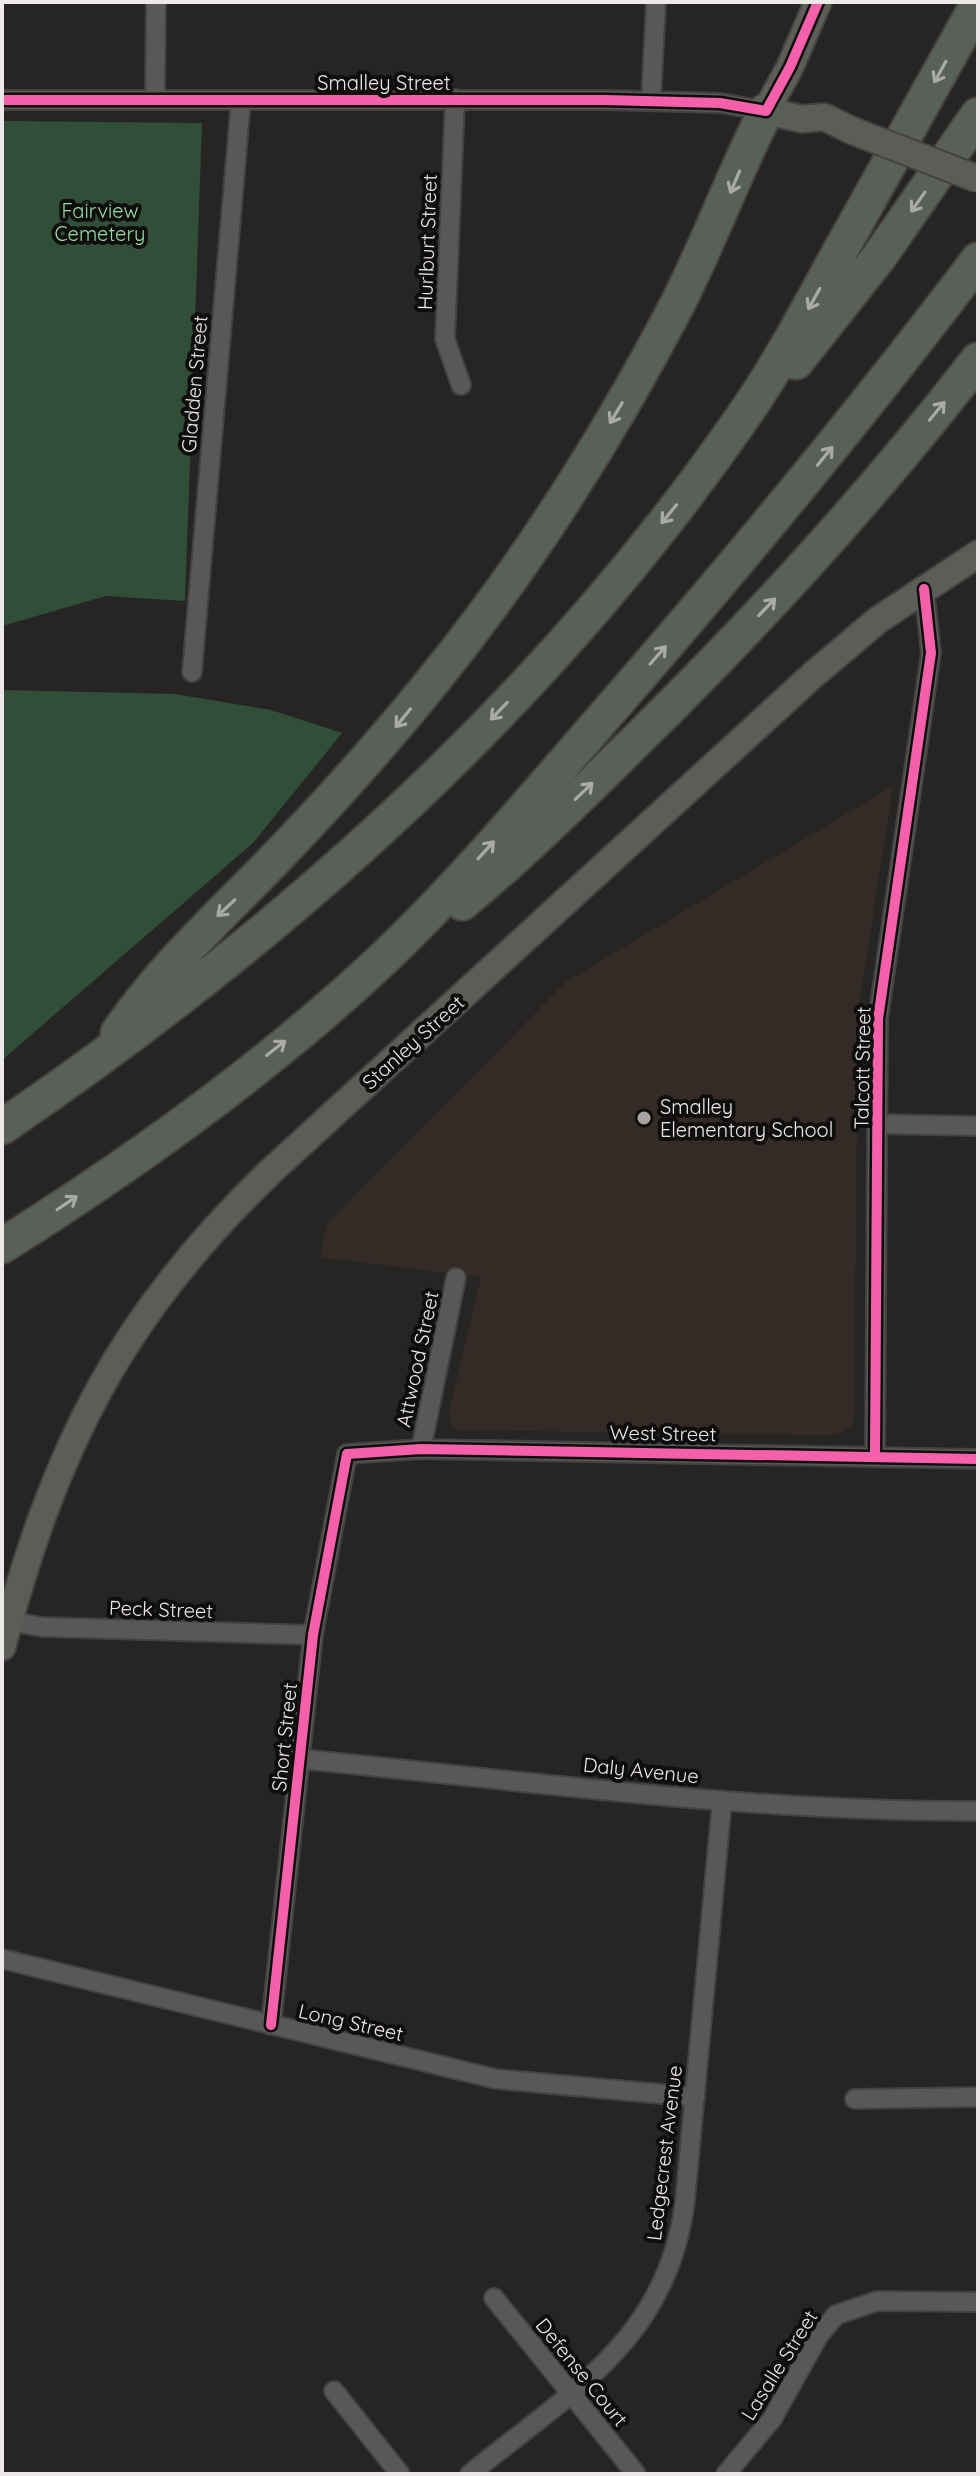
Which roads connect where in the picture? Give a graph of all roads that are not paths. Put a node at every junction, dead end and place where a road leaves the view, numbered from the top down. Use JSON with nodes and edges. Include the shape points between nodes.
{"nodes":[{"id":1,"x":156,"y":2,"type":"edge"},
{"id":2,"x":656,"y":2,"type":"edge"},
{"id":3,"x":818,"y":2,"type":"edge"},
{"id":4,"x":978,"y":4,"type":"edge"},
{"id":5,"x":455,"y":99,"type":"junction"},
{"id":6,"x":2,"y":100,"type":"edge"},
{"id":7,"x":155,"y":100,"type":"junction"},
{"id":8,"x":241,"y":100,"type":"junction"},
{"id":9,"x":651,"y":100,"type":"junction"},
{"id":10,"x":766,"y":111,"type":"junction"},
{"id":11,"x":978,"y":115,"type":"edge"},
{"id":12,"x":978,"y":179,"type":"edge"},
{"id":13,"x":978,"y":260,"type":"edge"},
{"id":14,"x":978,"y":360,"type":"edge"},
{"id":15,"x":461,"y":385,"type":"dead end"},
{"id":16,"x":743,"y":417,"type":"junction"},
{"id":17,"x":978,"y":554,"type":"edge"},
{"id":18,"x":924,"y":589,"type":"junction"},
{"id":19,"x":192,"y":672,"type":"dead end"},
{"id":20,"x":374,"y":967,"type":"junction"},
{"id":21,"x":104,"y":1056,"type":"junction"},
{"id":22,"x":878,"y":1124,"type":"junction"},
{"id":23,"x":978,"y":1126,"type":"edge"},
{"id":24,"x":2,"y":1127,"type":"edge"},
{"id":25,"x":2,"y":1246,"type":"edge"},
{"id":26,"x":456,"y":1278,"type":"dead end"},
{"id":27,"x":421,"y":1449,"type":"junction"},
{"id":28,"x":347,"y":1454,"type":"joint"},
{"id":29,"x":875,"y":1456,"type":"junction"},
{"id":30,"x":978,"y":1459,"type":"edge"},
{"id":31,"x":9,"y":1621,"type":"junction"},
{"id":32,"x":313,"y":1635,"type":"junction"},
{"id":33,"x":2,"y":1647,"type":"edge"},
{"id":34,"x":300,"y":1759,"type":"junction"},
{"id":35,"x":722,"y":1801,"type":"junction"},
{"id":36,"x":978,"y":1811,"type":"edge"},
{"id":37,"x":2,"y":1959,"type":"edge"},
{"id":38,"x":271,"y":2025,"type":"junction"},
{"id":39,"x":695,"y":2097,"type":"junction"},
{"id":40,"x":978,"y":2097,"type":"edge"},
{"id":41,"x":855,"y":2099,"type":"dead end"},
{"id":42,"x":494,"y":2298,"type":"dead end"},
{"id":43,"x":978,"y":2302,"type":"edge"},
{"id":44,"x":334,"y":2391,"type":"dead end"},
{"id":45,"x":570,"y":2392,"type":"junction"},
{"id":46,"x":400,"y":2474,"type":"edge"},
{"id":47,"x":470,"y":2474,"type":"edge"},
{"id":48,"x":636,"y":2474,"type":"edge"},
{"id":49,"x":726,"y":2474,"type":"edge"}],
"edges":[{"from":1,"to":7,"type":"street"},
{"from":2,"to":9,"type":"street"},
{"from":3,"to":10,"type":"main road"},
{"from":4,"to":16,"type":"highway","one_way":true},
{"from":5,"to":8,"type":"street","name":"Smalley Street"},
{"from":5,"to":9,"type":"street","name":"Smalley Street"},
{"from":5,"to":15,"type":"street","name":"Hurlburt Street","via":[[445,339]]},
{"from":6,"to":7,"type":"street","name":"Smalley Street"},
{"from":7,"to":8,"type":"street","name":"Smalley Street"},
{"from":8,"to":19,"type":"street","name":"Gladden Street"},
{"from":9,"to":10,"type":"street","name":"Smalley Street"},
{"from":10,"to":12,"type":"main road","bridge":true,"via":[[802,119],[820,130],[848,130]]},
{"from":10,"to":21,"type":"highway","one_way":true,"via":[[671,315],[577,477],[510,579],[359,769],[171,963]]},
{"from":11,"to":16,"type":"highway","one_way":true,"via":[[846,302]]},
{"from":20,"to":13,"type":"highway","one_way":true,"via":[[499,836],[726,576]]},
{"from":20,"to":14,"type":"highway","one_way":true,"via":[[491,879],[691,685],[839,528]]},
{"from":16,"to":21,"type":"highway","one_way":true,"via":[[579,623],[426,786],[264,932]]},
{"from":17,"to":18,"type":"main road","name":"Stanley Street"},
{"from":18,"to":22,"type":"street","name":"Talcott Street","via":[[931,653],[878,1019]]},
{"from":18,"to":31,"type":"main road","name":"Stanley Street","via":[[862,633],[752,729],[270,1172],[198,1246],[122,1348],[78,1426],[37,1523]]},
{"from":25,"to":20,"type":"highway","one_way":true,"via":[[156,1141]]},
{"from":21,"to":24,"type":"highway"},
{"from":22,"to":23,"type":"street"},
{"from":22,"to":29,"type":"street","name":"Talcott Street"},
{"from":26,"to":27,"type":"street","name":"Attwood Street"},
{"from":27,"to":28,"type":"street","name":"West Street"},
{"from":27,"to":29,"type":"street","name":"West Street"},
{"from":28,"to":32,"type":"street","name":"Short Street"},
{"from":29,"to":30,"type":"street","name":"West Street"},
{"from":31,"to":32,"type":"street","name":"Peck Street","via":[[42,1627]]},
{"from":31,"to":33,"type":"main road","name":"Stanley Street"},
{"from":32,"to":34,"type":"street","name":"Short Street"},
{"from":34,"to":35,"type":"street","name":"Daly Avenue"},
{"from":34,"to":38,"type":"street","name":"Short Street"},
{"from":35,"to":36,"type":"street","name":"Daly Avenue","via":[[868,1812]]},
{"from":35,"to":39,"type":"street","name":"Ledgecrest Avenue"},
{"from":37,"to":38,"type":"street","name":"Long Street"},
{"from":38,"to":39,"type":"street","name":"Long Street","via":[[496,2079]]},
{"from":39,"to":45,"type":"street","name":"Ledgecrest Avenue","via":[[683,2219],[663,2284],[626,2343]]},
{"from":40,"to":41,"type":"street"},
{"from":42,"to":45,"type":"street","name":"Defense Court"},
{"from":43,"to":49,"type":"street","name":"Lasalle Street","via":[[877,2301],[836,2315],[772,2419]]},
{"from":44,"to":46,"type":"street"},
{"from":45,"to":47,"type":"street","name":"Ledgecrest Avenue"},
{"from":45,"to":48,"type":"street","name":"Defense Court"}]}
